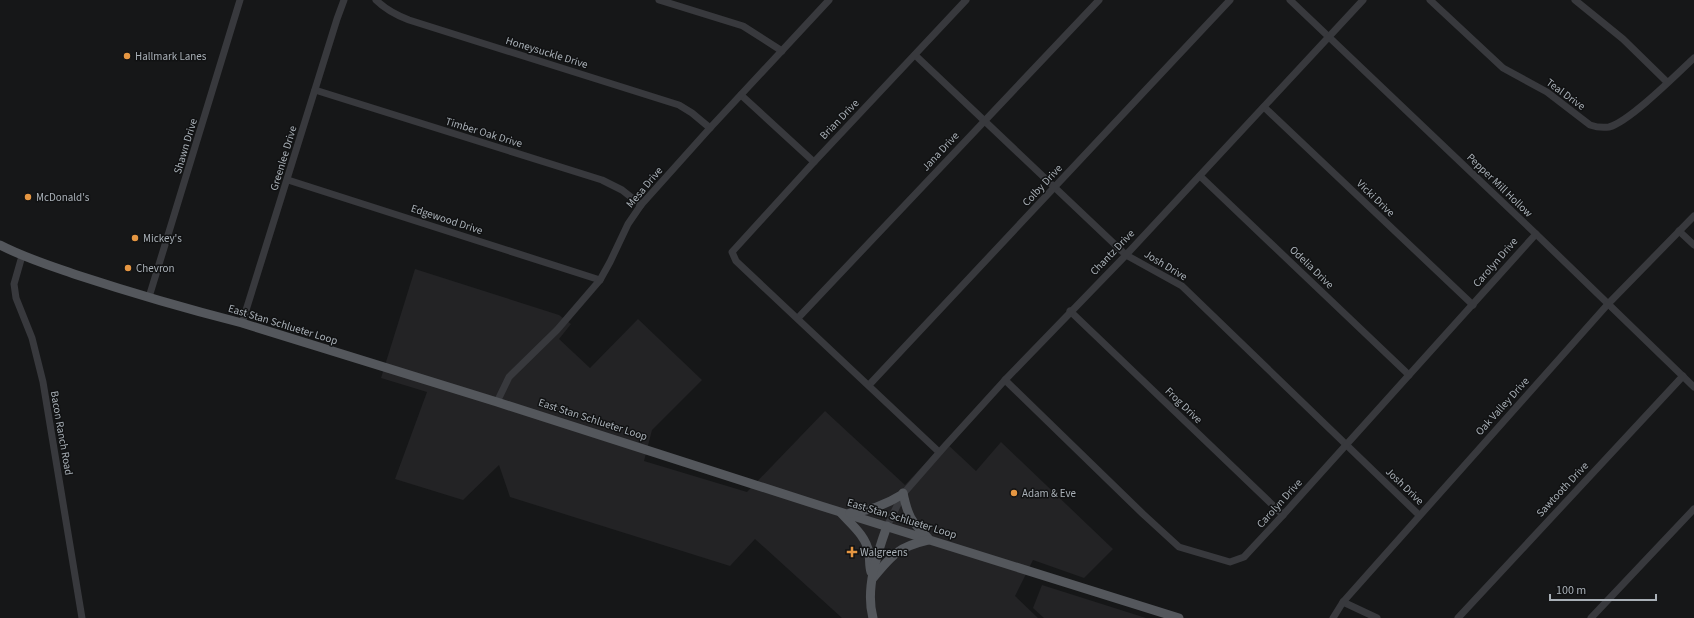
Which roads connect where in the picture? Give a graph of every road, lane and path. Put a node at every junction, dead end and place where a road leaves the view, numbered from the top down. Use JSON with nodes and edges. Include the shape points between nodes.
{"nodes":[{"id":1,"x":240,"y":0,"type":"edge"},
{"id":2,"x":344,"y":0,"type":"edge"},
{"id":3,"x":376,"y":0,"type":"edge"},
{"id":4,"x":659,"y":0,"type":"edge"},
{"id":5,"x":829,"y":0,"type":"edge"},
{"id":6,"x":966,"y":0,"type":"edge"},
{"id":7,"x":1099,"y":0,"type":"edge"},
{"id":8,"x":1230,"y":0,"type":"edge"},
{"id":9,"x":1290,"y":0,"type":"edge"},
{"id":10,"x":1363,"y":0,"type":"edge"},
{"id":11,"x":1430,"y":0,"type":"edge"},
{"id":12,"x":1575,"y":0,"type":"edge"},
{"id":13,"x":1329,"y":37,"type":"junction"},
{"id":14,"x":782,"y":51,"type":"junction"},
{"id":15,"x":915,"y":55,"type":"junction"},
{"id":16,"x":1694,"y":58,"type":"edge"},
{"id":17,"x":1667,"y":82,"type":"junction"},
{"id":18,"x":315,"y":90,"type":"junction"},
{"id":19,"x":741,"y":95,"type":"junction"},
{"id":20,"x":1264,"y":107,"type":"junction"},
{"id":21,"x":984,"y":121,"type":"junction"},
{"id":22,"x":710,"y":128,"type":"junction"},
{"id":23,"x":814,"y":162,"type":"junction"},
{"id":24,"x":1200,"y":176,"type":"junction"},
{"id":25,"x":288,"y":180,"type":"junction"},
{"id":26,"x":1055,"y":187,"type":"junction"},
{"id":27,"x":641,"y":205,"type":"junction"},
{"id":28,"x":1694,"y":216,"type":"edge"},
{"id":29,"x":1679,"y":231,"type":"junction"},
{"id":30,"x":1536,"y":234,"type":"junction"},
{"id":31,"x":0,"y":245,"type":"edge"},
{"id":32,"x":1694,"y":245,"type":"edge"},
{"id":33,"x":1126,"y":255,"type":"junction"},
{"id":34,"x":22,"y":256,"type":"junction"},
{"id":35,"x":600,"y":280,"type":"junction"},
{"id":36,"x":149,"y":297,"type":"junction"},
{"id":37,"x":1608,"y":304,"type":"junction"},
{"id":38,"x":1473,"y":305,"type":"junction"},
{"id":39,"x":1070,"y":311,"type":"junction"},
{"id":40,"x":798,"y":318,"type":"junction"},
{"id":41,"x":242,"y":323,"type":"junction"},
{"id":42,"x":1409,"y":375,"type":"junction"},
{"id":43,"x":1683,"y":376,"type":"junction"},
{"id":44,"x":1005,"y":380,"type":"junction"},
{"id":45,"x":869,"y":385,"type":"junction"},
{"id":46,"x":1694,"y":387,"type":"edge"},
{"id":47,"x":497,"y":402,"type":"junction"},
{"id":48,"x":1346,"y":444,"type":"junction"},
{"id":49,"x":940,"y":452,"type":"junction"},
{"id":50,"x":903,"y":493,"type":"junction"},
{"id":51,"x":1694,"y":509,"type":"edge"},
{"id":52,"x":842,"y":512,"type":"junction"},
{"id":53,"x":1283,"y":515,"type":"junction"},
{"id":54,"x":1419,"y":515,"type":"junction"},
{"id":55,"x":887,"y":526,"type":"junction"},
{"id":56,"x":929,"y":539,"type":"junction"},
{"id":57,"x":872,"y":579,"type":"junction"},
{"id":58,"x":1343,"y":602,"type":"junction"},
{"id":59,"x":82,"y":618,"type":"edge"},
{"id":60,"x":873,"y":618,"type":"edge"},
{"id":61,"x":1179,"y":618,"type":"edge"},
{"id":62,"x":1333,"y":618,"type":"edge"},
{"id":63,"x":1377,"y":618,"type":"edge"},
{"id":64,"x":1458,"y":618,"type":"edge"},
{"id":65,"x":1591,"y":618,"type":"edge"}],
"edges":[{"from":1,"to":36,"type":"street","name":"Shawn Drive"},
{"from":2,"to":18,"type":"street","name":"Greenlee Drive"},
{"from":3,"to":22,"type":"street","name":"Honeysuckle Drive","via":[[385,9],[408,20],[679,105]]},
{"from":4,"to":14,"type":"street","via":[[743,26]]},
{"from":5,"to":14,"type":"street","name":"Mesa Drive"},
{"from":6,"to":15,"type":"street","name":"Brian Drive"},
{"from":7,"to":21,"type":"street","name":"Jana Drive"},
{"from":8,"to":26,"type":"street","name":"Colby Drive"},
{"from":9,"to":13,"type":"street","name":"Pepper Mill Hollow"},
{"from":10,"to":13,"type":"street","name":"Chantz Drive"},
{"from":11,"to":17,"type":"street","name":"Teal Drive","via":[[1503,68],[1547,92],[1590,125],[1608,127],[1616,124]]},
{"from":12,"to":17,"type":"street","via":[[1623,39]]},
{"from":13,"to":20,"type":"street","name":"Chantz Drive"},
{"from":13,"to":30,"type":"street","name":"Pepper Mill Hollow"},
{"from":14,"to":19,"type":"street","name":"Mesa Drive"},
{"from":15,"to":21,"type":"street","name":"Josh Drive"},
{"from":15,"to":23,"type":"street","name":"Brian Drive"},
{"from":16,"to":17,"type":"street","name":"Teal Drive"},
{"from":18,"to":25,"type":"street","name":"Greenlee Drive"},
{"from":18,"to":27,"type":"street","name":"Timber Oak Drive","via":[[602,180],[622,190]]},
{"from":19,"to":22,"type":"street","name":"Mesa Drive"},
{"from":19,"to":23,"type":"street"},
{"from":20,"to":24,"type":"street","name":"Chantz Drive"},
{"from":20,"to":38,"type":"street","name":"Vicki Drive"},
{"from":21,"to":26,"type":"street","name":"Josh Drive"},
{"from":21,"to":40,"type":"street","name":"Jana Drive"},
{"from":22,"to":27,"type":"street","name":"Mesa Drive"},
{"from":23,"to":40,"type":"street","name":"Brian Drive","via":[[732,252],[736,261]]},
{"from":24,"to":33,"type":"street","name":"Chantz Drive"},
{"from":24,"to":42,"type":"street","name":"Odelia Drive"},
{"from":25,"to":35,"type":"street","name":"Edgewood Drive"},
{"from":25,"to":41,"type":"street","name":"Greenlee Drive"},
{"from":26,"to":33,"type":"street","name":"Josh Drive"},
{"from":26,"to":45,"type":"street","name":"Colby Drive"},
{"from":27,"to":35,"type":"street","name":"Mesa Drive","via":[[628,224]]},
{"from":28,"to":29,"type":"street","name":"Oak Valley Drive"},
{"from":29,"to":32,"type":"street"},
{"from":29,"to":37,"type":"street","name":"Oak Valley Drive"},
{"from":30,"to":37,"type":"street","name":"Pepper Mill Hollow"},
{"from":30,"to":38,"type":"street","name":"Carolyn Drive"},
{"from":31,"to":34,"type":"main road","name":"East Stan Schlueter Loop"},
{"from":33,"to":39,"type":"street","name":"Chantz Drive"},
{"from":33,"to":48,"type":"street","name":"Josh Drive","via":[[1182,286]]},
{"from":34,"to":36,"type":"main road","name":"East Stan Schlueter Loop"},
{"from":34,"to":59,"type":"street","name":"Bacon Ranch Road","via":[[14,284],[16,298],[32,338],[43,382]]},
{"from":35,"to":47,"type":"street","name":"Mesa Drive","via":[[557,330],[509,377]]},
{"from":36,"to":41,"type":"main road","name":"East Stan Schlueter Loop"},
{"from":37,"to":43,"type":"street","name":"Pepper Mill Hollow"},
{"from":37,"to":54,"type":"street","name":"Oak Valley Drive"},
{"from":38,"to":42,"type":"street","name":"Carolyn Drive"},
{"from":39,"to":44,"type":"street","name":"Chantz Drive"},
{"from":39,"to":53,"type":"street","name":"Frog Drive"},
{"from":40,"to":45,"type":"street"},
{"from":41,"to":47,"type":"main road","name":"East Stan Schlueter Loop"},
{"from":42,"to":48,"type":"street","name":"Carolyn Drive"},
{"from":43,"to":46,"type":"street","name":"Pepper Mill Hollow"},
{"from":43,"to":64,"type":"street","name":"Sawtooth Drive"},
{"from":44,"to":49,"type":"street","name":"Chantz Drive"},
{"from":44,"to":53,"type":"street","name":"Carolyn Drive","via":[[1180,547],[1230,562],[1244,557]]},
{"from":45,"to":49,"type":"street"},
{"from":47,"to":52,"type":"main road","name":"East Stan Schlueter Loop"},
{"from":48,"to":53,"type":"street","name":"Carolyn Drive"},
{"from":48,"to":54,"type":"street","name":"Josh Drive"},
{"from":49,"to":50,"type":"street","name":"Chantz Drive"},
{"from":50,"to":52,"type":"main road","via":[[893,500],[862,512]]},
{"from":50,"to":55,"type":"street","name":"Chantz Drive"},
{"from":50,"to":56,"type":"main road","via":[[908,515]]},
{"from":51,"to":65,"type":"street"},
{"from":52,"to":55,"type":"main road","name":"East Stan Schlueter Loop"},
{"from":52,"to":57,"type":"main road","via":[[861,534],[867,546]]},
{"from":54,"to":58,"type":"street","name":"Oak Valley Drive"},
{"from":55,"to":56,"type":"main road","name":"East Stan Schlueter Loop"},
{"from":55,"to":57,"type":"main road","via":[[877,553]]},
{"from":56,"to":57,"type":"main road","via":[[910,544],[895,553]]},
{"from":56,"to":61,"type":"main road","name":"East Stan Schlueter Loop"},
{"from":57,"to":60,"type":"main road","via":[[870,599]]},
{"from":58,"to":62,"type":"street","name":"Oak Valley Drive"},
{"from":58,"to":63,"type":"street"}]}
